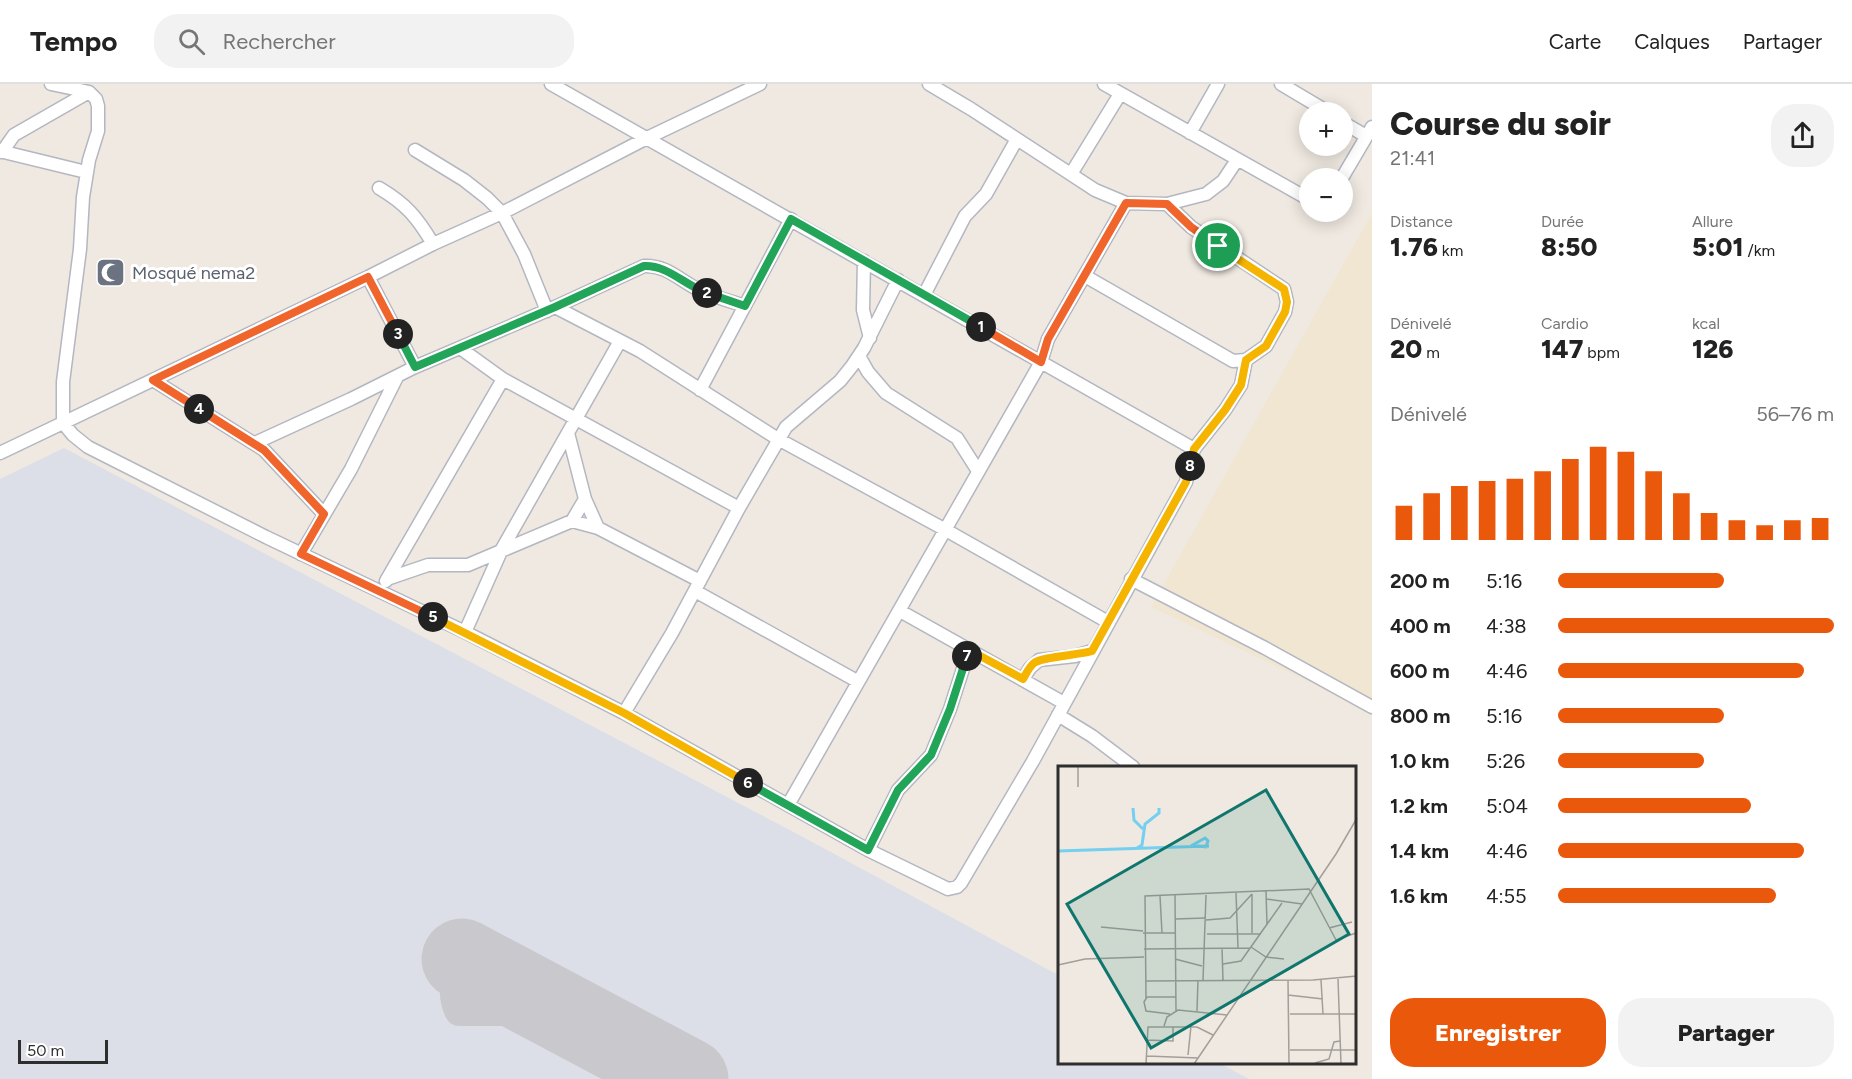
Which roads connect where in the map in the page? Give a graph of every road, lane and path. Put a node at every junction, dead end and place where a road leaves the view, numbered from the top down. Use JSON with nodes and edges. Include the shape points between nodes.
{"nodes":[{"id":1,"x":51,"y":84,"type":"edge"},
{"id":2,"x":552,"y":84,"type":"edge"},
{"id":3,"x":760,"y":84,"type":"edge"},
{"id":4,"x":929,"y":84,"type":"edge"},
{"id":5,"x":1104,"y":84,"type":"edge"},
{"id":6,"x":1218,"y":84,"type":"edge"},
{"id":7,"x":1281,"y":84,"type":"edge"},
{"id":8,"x":89,"y":92,"type":"junction"},
{"id":9,"x":1120,"y":94,"type":"junction"},
{"id":10,"x":1311,"y":102,"type":"edge"},
{"id":11,"x":1353,"y":126,"type":"edge"},
{"id":12,"x":1369,"y":131,"type":"edge"},
{"id":13,"x":1190,"y":133,"type":"junction"},
{"id":14,"x":647,"y":138,"type":"junction"},
{"id":15,"x":1017,"y":139,"type":"junction"},
{"id":16,"x":415,"y":150,"type":"dead end"},
{"id":17,"x":1,"y":151,"type":"edge"},
{"id":18,"x":1237,"y":160,"type":"junction"},
{"id":19,"x":1347,"y":168,"type":"edge"},
{"id":20,"x":86,"y":172,"type":"junction"},
{"id":21,"x":1071,"y":174,"type":"junction"},
{"id":22,"x":379,"y":188,"type":"dead end"},
{"id":23,"x":1299,"y":194,"type":"edge"},
{"id":24,"x":1126,"y":203,"type":"junction"},
{"id":25,"x":1167,"y":204,"type":"junction"},
{"id":26,"x":502,"y":213,"type":"junction"},
{"id":27,"x":791,"y":219,"type":"junction"},
{"id":28,"x":433,"y":244,"type":"junction"},
{"id":29,"x":864,"y":261,"type":"junction"},
{"id":30,"x":1085,"y":276,"type":"junction"},
{"id":31,"x":368,"y":277,"type":"junction"},
{"id":32,"x":898,"y":280,"type":"junction"},
{"id":33,"x":924,"y":295,"type":"junction"},
{"id":34,"x":745,"y":306,"type":"junction"},
{"id":35,"x":551,"y":309,"type":"junction"},
{"id":36,"x":870,"y":338,"type":"junction"},
{"id":37,"x":620,"y":341,"type":"junction"},
{"id":38,"x":460,"y":348,"type":"junction"},
{"id":39,"x":859,"y":357,"type":"junction"},
{"id":40,"x":1246,"y":360,"type":"junction"},
{"id":41,"x":1041,"y":362,"type":"junction"},
{"id":42,"x":415,"y":367,"type":"junction"},
{"id":43,"x":397,"y":377,"type":"junction"},
{"id":44,"x":503,"y":379,"type":"junction"},
{"id":45,"x":153,"y":380,"type":"junction"},
{"id":46,"x":700,"y":390,"type":"junction"},
{"id":47,"x":576,"y":419,"type":"junction"},
{"id":48,"x":63,"y":423,"type":"junction"},
{"id":49,"x":568,"y":433,"type":"junction"},
{"id":50,"x":778,"y":439,"type":"junction"},
{"id":51,"x":255,"y":443,"type":"junction"},
{"id":52,"x":1194,"y":449,"type":"junction"},
{"id":53,"x":0,"y":453,"type":"edge"},
{"id":54,"x":575,"y":458,"type":"junction"},
{"id":55,"x":978,"y":471,"type":"junction"},
{"id":56,"x":546,"y":473,"type":"junction"},
{"id":57,"x":585,"y":498,"type":"junction"},
{"id":58,"x":739,"y":508,"type":"junction"},
{"id":59,"x":324,"y":514,"type":"junction"},
{"id":60,"x":572,"y":521,"type":"junction"},
{"id":61,"x":598,"y":528,"type":"junction"},
{"id":62,"x":944,"y":529,"type":"junction"},
{"id":63,"x":502,"y":549,"type":"junction"},
{"id":64,"x":301,"y":554,"type":"junction"},
{"id":65,"x":387,"y":579,"type":"junction"},
{"id":66,"x":1131,"y":579,"type":"junction"},
{"id":67,"x":697,"y":586,"type":"junction"},
{"id":68,"x":380,"y":593,"type":"junction"},
{"id":69,"x":900,"y":610,"type":"junction"},
{"id":70,"x":1108,"y":622,"type":"junction"},
{"id":71,"x":465,"y":632,"type":"junction"},
{"id":72,"x":969,"y":650,"type":"junction"},
{"id":73,"x":1092,"y":651,"type":"junction"},
{"id":74,"x":1023,"y":679,"type":"junction"},
{"id":75,"x":857,"y":681,"type":"junction"},
{"id":76,"x":1372,"y":707,"type":"edge"},
{"id":77,"x":1061,"y":709,"type":"junction"},
{"id":78,"x":624,"y":713,"type":"junction"},
{"id":79,"x":1132,"y":766,"type":"edge"},
{"id":80,"x":788,"y":805,"type":"junction"},
{"id":81,"x":868,"y":850,"type":"junction"}],
"edges":[{"from":1,"to":8,"type":"street"},
{"from":2,"to":14,"type":"street"},
{"from":3,"to":14,"type":"street"},
{"from":4,"to":15,"type":"street"},
{"from":5,"to":9,"type":"street"},
{"from":6,"to":13,"type":"street"},
{"from":7,"to":10,"type":"street"},
{"from":8,"to":17,"type":"street","via":[[14,135]]},
{"from":8,"to":20,"type":"street","via":[[96,99],[98,123]]},
{"from":9,"to":13,"type":"street"},
{"from":9,"to":21,"type":"street"},
{"from":11,"to":12,"type":"street"},
{"from":12,"to":19,"type":"street"},
{"from":13,"to":18,"type":"street"},
{"from":14,"to":26,"type":"street"},
{"from":14,"to":27,"type":"street"},
{"from":15,"to":21,"type":"street"},
{"from":15,"to":33,"type":"street","via":[[986,194],[965,216]]},
{"from":16,"to":26,"type":"street","via":[[464,180]]},
{"from":17,"to":20,"type":"street"},
{"from":18,"to":23,"type":"street"},
{"from":18,"to":25,"type":"street","via":[[1216,188],[1192,199]]},
{"from":20,"to":48,"type":"street","via":[[63,382]]},
{"from":21,"to":24,"type":"street"},
{"from":22,"to":28,"type":"street","via":[[408,208]]},
{"from":24,"to":25,"type":"street"},
{"from":24,"to":30,"type":"street"},
{"from":25,"to":40,"type":"street","via":[[1191,227],[1284,289],[1285,312],[1266,346]]},
{"from":26,"to":28,"type":"street"},
{"from":26,"to":35,"type":"street"},
{"from":27,"to":29,"type":"street"},
{"from":27,"to":34,"type":"street"},
{"from":28,"to":31,"type":"street"},
{"from":29,"to":32,"type":"street"},
{"from":29,"to":36,"type":"street","via":[[863,310]]},
{"from":30,"to":40,"type":"street","via":[[1233,361]]},
{"from":30,"to":41,"type":"street","via":[[1048,339]]},
{"from":31,"to":42,"type":"street"},
{"from":31,"to":45,"type":"street"},
{"from":32,"to":33,"type":"street"},
{"from":32,"to":36,"type":"street"},
{"from":33,"to":41,"type":"street"},
{"from":34,"to":35,"type":"street","via":[[682,282],[667,270],[644,266]]},
{"from":34,"to":46,"type":"street"},
{"from":35,"to":37,"type":"street"},
{"from":35,"to":38,"type":"street"},
{"from":36,"to":39,"type":"street"},
{"from":37,"to":46,"type":"street"},
{"from":37,"to":47,"type":"street"},
{"from":38,"to":42,"type":"street"},
{"from":38,"to":44,"type":"street"},
{"from":39,"to":50,"type":"street","via":[[840,381],[795,418]]},
{"from":39,"to":55,"type":"street","via":[[886,393],[957,438]]},
{"from":40,"to":52,"type":"street","via":[[1241,385]]},
{"from":41,"to":52,"type":"street"},
{"from":41,"to":55,"type":"street"},
{"from":42,"to":43,"type":"street"},
{"from":43,"to":51,"type":"street"},
{"from":43,"to":59,"type":"street"},
{"from":44,"to":47,"type":"street"},
{"from":44,"to":65,"type":"street"},
{"from":45,"to":48,"type":"street"},
{"from":45,"to":51,"type":"street"},
{"from":46,"to":50,"type":"street"},
{"from":47,"to":49,"type":"street"},
{"from":47,"to":58,"type":"street"},
{"from":48,"to":53,"type":"street"},
{"from":48,"to":64,"type":"street","via":[[88,447]]},
{"from":49,"to":54,"type":"street"},
{"from":49,"to":56,"type":"street"},
{"from":50,"to":58,"type":"street"},
{"from":50,"to":62,"type":"street"},
{"from":51,"to":59,"type":"street"},
{"from":52,"to":66,"type":"street","via":[[1186,482]]},
{"from":54,"to":56,"type":"street"},
{"from":54,"to":57,"type":"street"},
{"from":55,"to":62,"type":"street"},
{"from":56,"to":63,"type":"street"},
{"from":57,"to":60,"type":"street"},
{"from":57,"to":61,"type":"street"},
{"from":58,"to":67,"type":"street"},
{"from":59,"to":64,"type":"street"},
{"from":60,"to":61,"type":"street"},
{"from":60,"to":63,"type":"street"},
{"from":61,"to":67,"type":"street"},
{"from":62,"to":69,"type":"street"},
{"from":62,"to":70,"type":"street"},
{"from":63,"to":65,"type":"street","via":[[468,565],[428,565]]},
{"from":63,"to":71,"type":"street"},
{"from":64,"to":68,"type":"street"},
{"from":65,"to":68,"type":"street"},
{"from":66,"to":70,"type":"street"},
{"from":66,"to":76,"type":"street"},
{"from":67,"to":75,"type":"street"},
{"from":67,"to":78,"type":"street"},
{"from":68,"to":71,"type":"street"},
{"from":69,"to":72,"type":"street"},
{"from":69,"to":75,"type":"street"},
{"from":70,"to":73,"type":"street"},
{"from":71,"to":78,"type":"street"},
{"from":72,"to":74,"type":"street"},
{"from":72,"to":81,"type":"street","via":[[931,755],[898,790]]},
{"from":73,"to":74,"type":"street","via":[[1039,660]]},
{"from":73,"to":77,"type":"street"},
{"from":74,"to":77,"type":"street"},
{"from":75,"to":80,"type":"street"},
{"from":77,"to":79,"type":"street"},
{"from":77,"to":81,"type":"street","via":[[957,888],[942,887]]},
{"from":78,"to":80,"type":"street"},
{"from":80,"to":81,"type":"street"}]}
